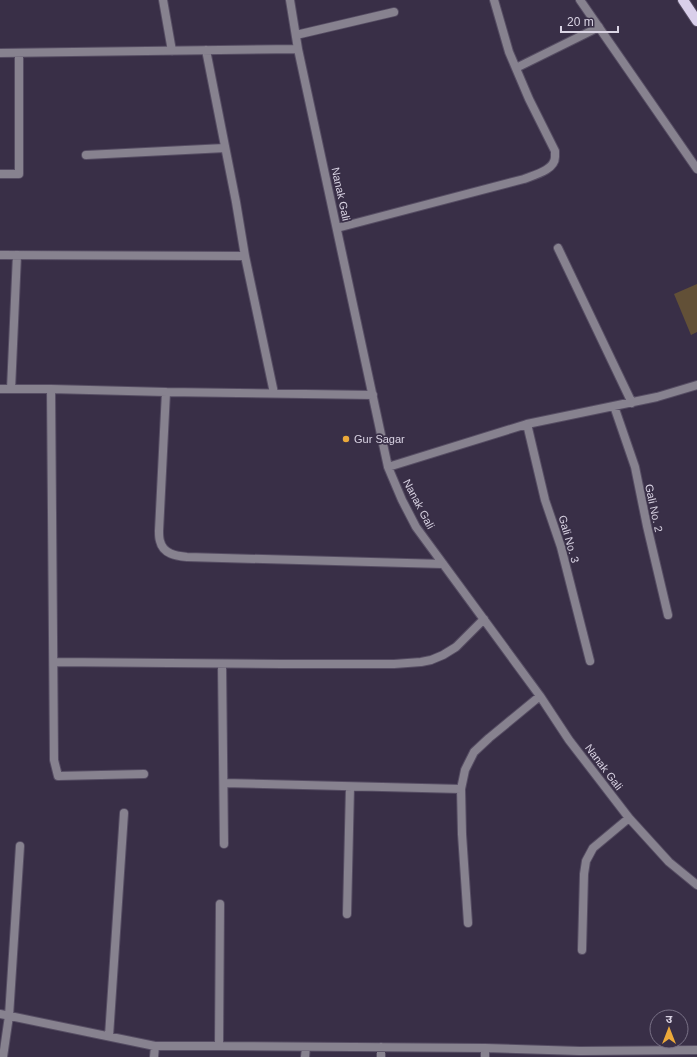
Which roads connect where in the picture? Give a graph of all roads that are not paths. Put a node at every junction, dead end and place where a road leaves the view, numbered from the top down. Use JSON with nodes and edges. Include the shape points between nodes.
{"nodes":[{"id":1,"x":163,"y":0,"type":"edge"},
{"id":2,"x":290,"y":0,"type":"edge"},
{"id":3,"x":494,"y":0,"type":"edge"},
{"id":4,"x":580,"y":0,"type":"edge"},
{"id":5,"x":683,"y":0,"type":"edge"},
{"id":6,"x":394,"y":12,"type":"dead end"},
{"id":7,"x":697,"y":21,"type":"edge"},
{"id":8,"x":599,"y":28,"type":"junction"},
{"id":9,"x":296,"y":35,"type":"junction"},
{"id":10,"x":298,"y":49,"type":"junction"},
{"id":11,"x":206,"y":50,"type":"junction"},
{"id":12,"x":172,"y":51,"type":"junction"},
{"id":13,"x":0,"y":53,"type":"edge"},
{"id":14,"x":19,"y":53,"type":"junction"},
{"id":15,"x":516,"y":68,"type":"junction"},
{"id":16,"x":225,"y":148,"type":"junction"},
{"id":17,"x":86,"y":155,"type":"dead end"},
{"id":18,"x":697,"y":169,"type":"edge"},
{"id":19,"x":0,"y":174,"type":"edge"},
{"id":20,"x":337,"y":228,"type":"junction"},
{"id":21,"x":558,"y":248,"type":"dead end"},
{"id":22,"x":0,"y":255,"type":"edge"},
{"id":23,"x":17,"y":255,"type":"junction"},
{"id":24,"x":245,"y":256,"type":"junction"},
{"id":25,"x":697,"y":385,"type":"edge"},
{"id":26,"x":0,"y":389,"type":"edge"},
{"id":27,"x":11,"y":389,"type":"junction"},
{"id":28,"x":51,"y":389,"type":"junction"},
{"id":29,"x":166,"y":392,"type":"junction"},
{"id":30,"x":274,"y":393,"type":"junction"},
{"id":31,"x":373,"y":395,"type":"junction"},
{"id":32,"x":632,"y":402,"type":"junction"},
{"id":33,"x":614,"y":406,"type":"junction"},
{"id":34,"x":527,"y":424,"type":"junction"},
{"id":35,"x":388,"y":467,"type":"junction"},
{"id":36,"x":443,"y":564,"type":"junction"},
{"id":37,"x":668,"y":615,"type":"dead end"},
{"id":38,"x":484,"y":619,"type":"junction"},
{"id":39,"x":590,"y":661,"type":"dead end"},
{"id":40,"x":54,"y":662,"type":"junction"},
{"id":41,"x":222,"y":664,"type":"junction"},
{"id":42,"x":540,"y":696,"type":"junction"},
{"id":43,"x":144,"y":774,"type":"dead end"},
{"id":44,"x":224,"y":783,"type":"junction"},
{"id":45,"x":350,"y":787,"type":"junction"},
{"id":46,"x":461,"y":790,"type":"junction"},
{"id":47,"x":124,"y":813,"type":"dead end"},
{"id":48,"x":629,"y":818,"type":"junction"},
{"id":49,"x":224,"y":844,"type":"dead end"},
{"id":50,"x":20,"y":846,"type":"dead end"},
{"id":51,"x":697,"y":885,"type":"edge"},
{"id":52,"x":220,"y":904,"type":"dead end"},
{"id":53,"x":347,"y":914,"type":"dead end"},
{"id":54,"x":468,"y":923,"type":"dead end"},
{"id":55,"x":582,"y":950,"type":"dead end"},
{"id":56,"x":0,"y":1014,"type":"edge"},
{"id":57,"x":9,"y":1016,"type":"junction"},
{"id":58,"x":109,"y":1036,"type":"junction"},
{"id":59,"x":155,"y":1046,"type":"junction"},
{"id":60,"x":218,"y":1046,"type":"junction"},
{"id":61,"x":306,"y":1047,"type":"junction"},
{"id":62,"x":381,"y":1047,"type":"junction"},
{"id":63,"x":485,"y":1048,"type":"junction"},
{"id":64,"x":693,"y":1052,"type":"edge"},
{"id":65,"x":593,"y":1054,"type":"edge"},
{"id":66,"x":3,"y":1057,"type":"edge"},
{"id":67,"x":154,"y":1057,"type":"edge"},
{"id":68,"x":305,"y":1057,"type":"edge"},
{"id":69,"x":381,"y":1057,"type":"edge"},
{"id":70,"x":485,"y":1057,"type":"edge"}],
"edges":[{"from":1,"to":12,"type":"street"},
{"from":2,"to":9,"type":"street","name":"Nanak Gali"},
{"from":3,"to":15,"type":"street"},
{"from":4,"to":8,"type":"street"},
{"from":5,"to":7,"type":"main road"},
{"from":6,"to":9,"type":"street"},
{"from":8,"to":15,"type":"street"},
{"from":8,"to":18,"type":"street"},
{"from":9,"to":10,"type":"street","name":"Nanak Gali"},
{"from":10,"to":11,"type":"street"},
{"from":10,"to":20,"type":"street","name":"Nanak Gali"},
{"from":11,"to":12,"type":"street"},
{"from":11,"to":16,"type":"street"},
{"from":12,"to":14,"type":"street"},
{"from":13,"to":14,"type":"street"},
{"from":14,"to":19,"type":"street","via":[[19,174]]},
{"from":15,"to":20,"type":"street","via":[[555,151],[553,165],[524,179]]},
{"from":16,"to":17,"type":"street"},
{"from":16,"to":24,"type":"street"},
{"from":20,"to":31,"type":"street","name":"Nanak Gali"},
{"from":21,"to":32,"type":"street"},
{"from":22,"to":23,"type":"street"},
{"from":23,"to":24,"type":"street"},
{"from":23,"to":27,"type":"street"},
{"from":24,"to":30,"type":"street"},
{"from":25,"to":32,"type":"street","via":[[657,398]]},
{"from":26,"to":27,"type":"street"},
{"from":27,"to":28,"type":"street"},
{"from":28,"to":29,"type":"street"},
{"from":28,"to":40,"type":"street"},
{"from":29,"to":30,"type":"street"},
{"from":29,"to":36,"type":"street","via":[[159,531],[160,542],[169,553],[187,557]]},
{"from":30,"to":31,"type":"street"},
{"from":31,"to":35,"type":"street","name":"Nanak Gali"},
{"from":32,"to":33,"type":"street"},
{"from":33,"to":34,"type":"street"},
{"from":33,"to":37,"type":"street","name":"Gali No. 2","via":[[635,467]]},
{"from":34,"to":35,"type":"street"},
{"from":34,"to":39,"type":"street","name":"Gali No. 3","via":[[545,500],[561,547]]},
{"from":35,"to":36,"type":"street","name":"Nanak Gali","via":[[416,527]]},
{"from":36,"to":38,"type":"street","name":"Nanak Gali"},
{"from":38,"to":41,"type":"street","via":[[456,648],[421,662]]},
{"from":38,"to":42,"type":"street","name":"Nanak Gali"},
{"from":40,"to":41,"type":"street"},
{"from":40,"to":43,"type":"street","via":[[54,760],[58,776]]},
{"from":41,"to":44,"type":"street"},
{"from":42,"to":46,"type":"street","via":[[474,752],[465,770]]},
{"from":42,"to":48,"type":"street","name":"Nanak Gali","via":[[569,740]]},
{"from":44,"to":45,"type":"street"},
{"from":44,"to":49,"type":"street"},
{"from":45,"to":46,"type":"street"},
{"from":45,"to":53,"type":"street"},
{"from":46,"to":54,"type":"street"},
{"from":47,"to":58,"type":"street"},
{"from":48,"to":51,"type":"street","name":"Nanak Gali","via":[[669,862]]},
{"from":48,"to":55,"type":"street","via":[[593,848],[586,861]]},
{"from":50,"to":57,"type":"street"},
{"from":52,"to":60,"type":"street"},
{"from":56,"to":57,"type":"street"},
{"from":57,"to":58,"type":"street"},
{"from":57,"to":66,"type":"street"},
{"from":58,"to":59,"type":"street"},
{"from":59,"to":60,"type":"street"},
{"from":59,"to":67,"type":"street"},
{"from":60,"to":61,"type":"street"},
{"from":61,"to":62,"type":"street"},
{"from":61,"to":68,"type":"street"},
{"from":62,"to":63,"type":"street"},
{"from":62,"to":69,"type":"street"},
{"from":63,"to":65,"type":"street"},
{"from":63,"to":70,"type":"street"},
{"from":64,"to":65,"type":"street"}]}
